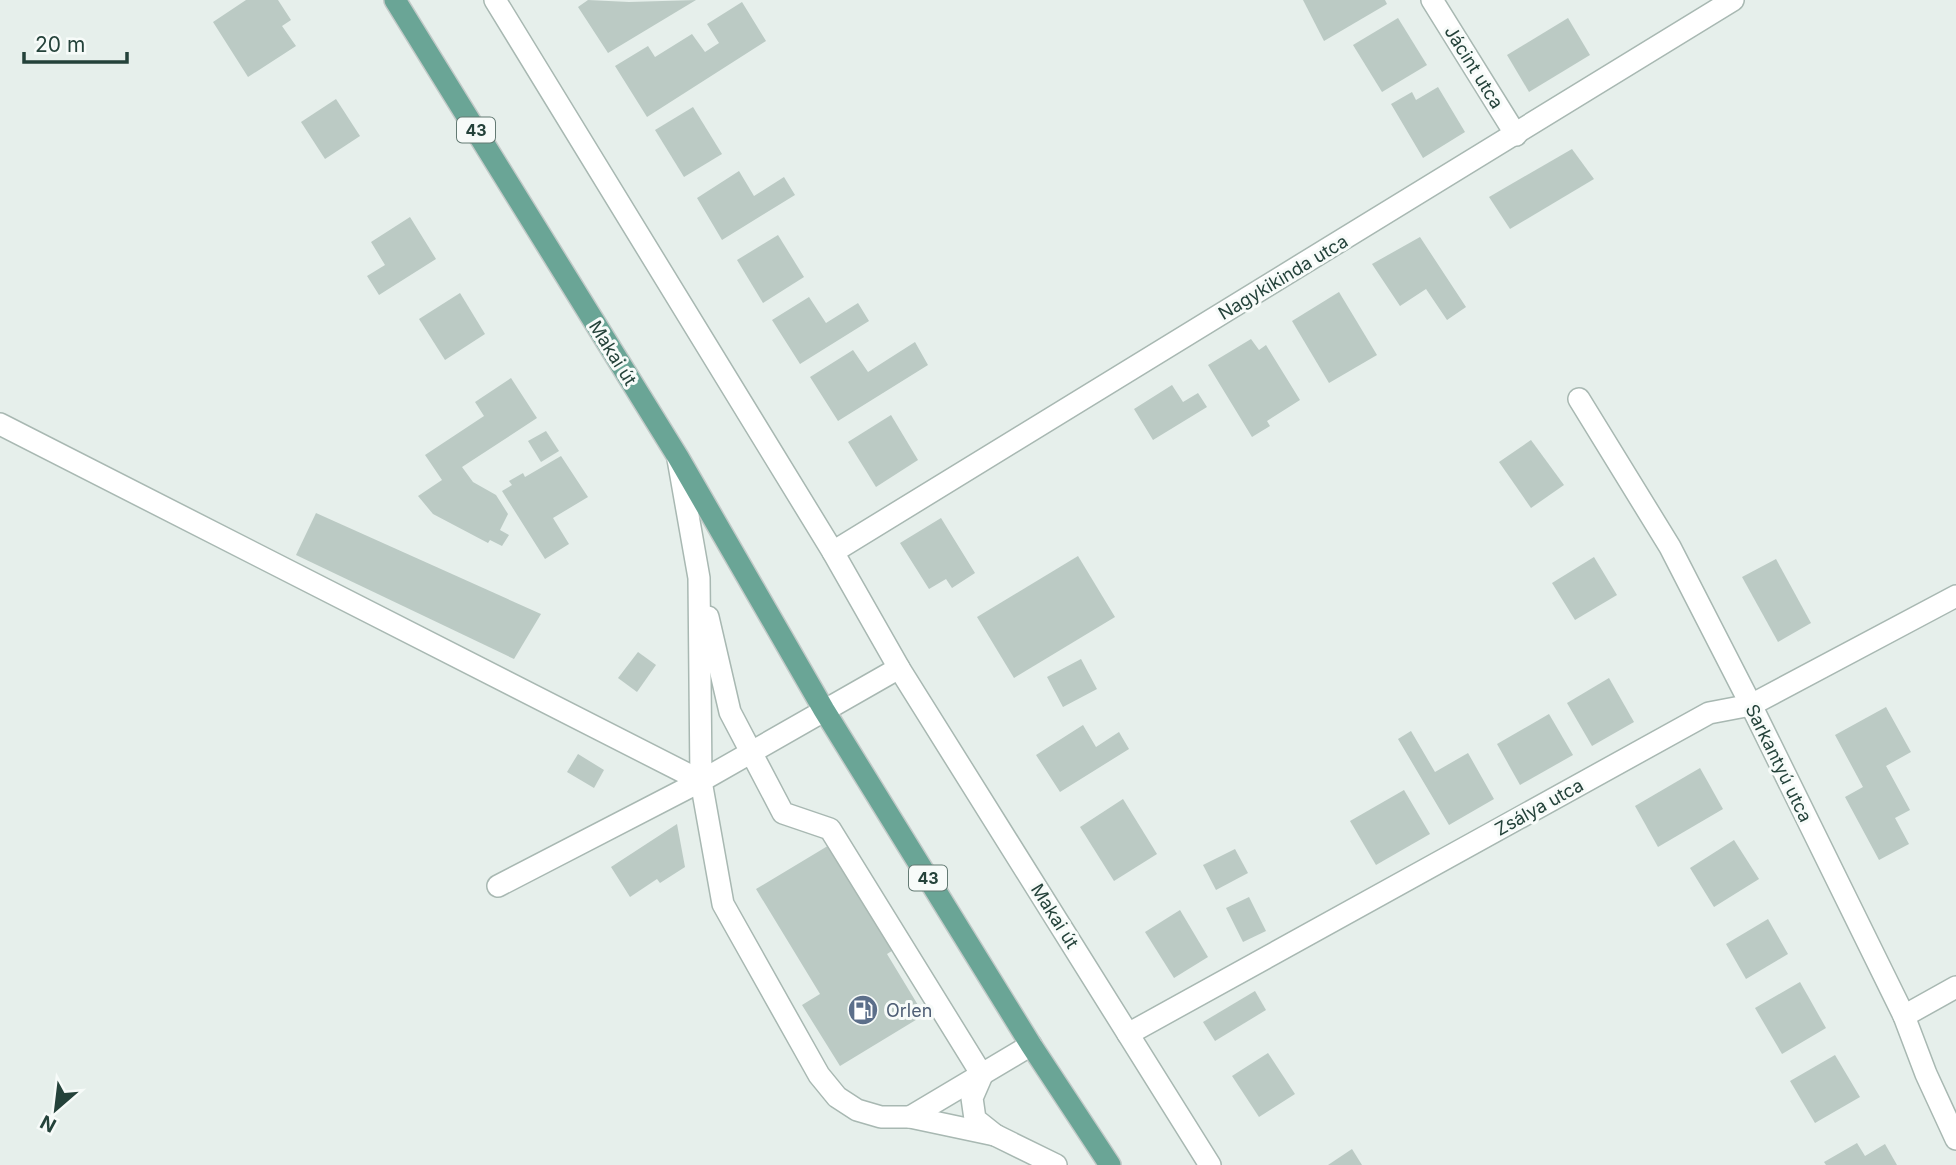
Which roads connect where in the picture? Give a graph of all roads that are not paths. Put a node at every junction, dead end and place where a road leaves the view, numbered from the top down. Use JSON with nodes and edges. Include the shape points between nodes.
{"nodes":[{"id":1,"x":395,"y":0,"type":"edge"},
{"id":2,"x":495,"y":0,"type":"edge"},
{"id":3,"x":1432,"y":0,"type":"edge"},
{"id":4,"x":1733,"y":0,"type":"edge"},
{"id":5,"x":1516,"y":135,"type":"junction"},
{"id":6,"x":1579,"y":399,"type":"dead end"},
{"id":7,"x":0,"y":424,"type":"edge"},
{"id":8,"x":678,"y":457,"type":"junction"},
{"id":9,"x":833,"y":552,"type":"junction"},
{"id":10,"x":699,"y":578,"type":"junction"},
{"id":11,"x":1956,"y":596,"type":"edge"},
{"id":12,"x":899,"y":668,"type":"junction"},
{"id":13,"x":1751,"y":705,"type":"junction"},
{"id":14,"x":824,"y":710,"type":"junction"},
{"id":15,"x":750,"y":753,"type":"junction"},
{"id":16,"x":701,"y":781,"type":"junction"},
{"id":17,"x":498,"y":886,"type":"dead end"},
{"id":18,"x":1956,"y":987,"type":"edge"},
{"id":19,"x":1904,"y":1016,"type":"junction"},
{"id":20,"x":1128,"y":1034,"type":"junction"},
{"id":21,"x":1031,"y":1045,"type":"junction"},
{"id":22,"x":982,"y":1075,"type":"junction"},
{"id":23,"x":910,"y":1117,"type":"junction"},
{"id":24,"x":995,"y":1135,"type":"junction"},
{"id":25,"x":1956,"y":1139,"type":"edge"},
{"id":26,"x":1056,"y":1165,"type":"edge"},
{"id":27,"x":1110,"y":1165,"type":"edge"},
{"id":28,"x":1210,"y":1165,"type":"edge"}],
"edges":[{"from":1,"to":8,"type":"main road","name":"Makai út","number":"43"},
{"from":2,"to":9,"type":"street","name":"Makai út"},
{"from":3,"to":5,"type":"street","name":"Jácint utca"},
{"from":4,"to":5,"type":"street","name":"Nagykikinda utca"},
{"from":5,"to":9,"type":"street","name":"Nagykikinda utca"},
{"from":6,"to":13,"type":"street","name":"Sarkantyú utca","via":[[1670,547]]},
{"from":7,"to":16,"type":"street"},
{"from":8,"to":10,"type":"street"},
{"from":8,"to":14,"type":"main road","name":"Makai út","number":"43"},
{"from":9,"to":12,"type":"street","name":"Makai út"},
{"from":10,"to":15,"type":"street","via":[[730,712]]},
{"from":10,"to":16,"type":"street"},
{"from":11,"to":13,"type":"street","name":"Zsálya utca"},
{"from":12,"to":14,"type":"street"},
{"from":12,"to":20,"type":"street","name":"Makai út"},
{"from":13,"to":19,"type":"street","name":"Sarkantyú utca"},
{"from":13,"to":20,"type":"street","name":"Zsálya utca","via":[[1709,713]]},
{"from":14,"to":15,"type":"street"},
{"from":14,"to":21,"type":"main road","name":"Makai út","number":"43"},
{"from":15,"to":16,"type":"street"},
{"from":15,"to":22,"type":"street","via":[[783,813],[830,829]]},
{"from":16,"to":17,"type":"street"},
{"from":16,"to":23,"type":"street","via":[[723,904],[819,1075],[837,1097],[857,1110],[881,1117]]},
{"from":18,"to":19,"type":"street"},
{"from":19,"to":25,"type":"street","name":"Sarkantyú utca"},
{"from":20,"to":28,"type":"street","name":"Makai út"},
{"from":21,"to":22,"type":"street"},
{"from":21,"to":27,"type":"main road","name":"Makai út","number":"43"},
{"from":22,"to":23,"type":"street"},
{"from":22,"to":24,"type":"street","via":[[972,1098],[975,1119]]},
{"from":23,"to":24,"type":"street"},
{"from":24,"to":26,"type":"street"}]}
